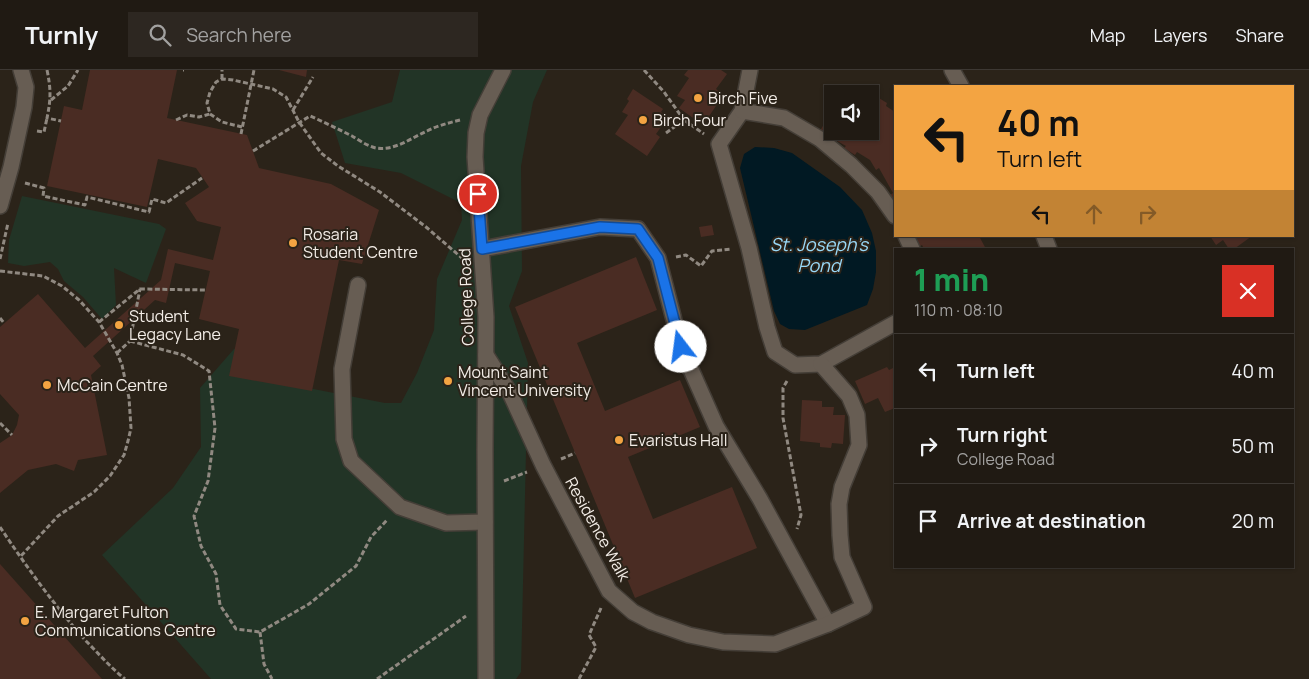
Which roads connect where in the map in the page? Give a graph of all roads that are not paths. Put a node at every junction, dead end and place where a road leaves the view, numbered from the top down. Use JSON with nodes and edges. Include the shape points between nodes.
{"nodes":[{"id":1,"x":22,"y":70,"type":"edge"},
{"id":2,"x":503,"y":70,"type":"edge"},
{"id":3,"x":750,"y":70,"type":"edge"},
{"id":4,"x":952,"y":70,"type":"edge"},
{"id":5,"x":960,"y":85,"type":"edge"},
{"id":6,"x":742,"y":111,"type":"junction"},
{"id":7,"x":0,"y":206,"type":"edge"},
{"id":8,"x":894,"y":215,"type":"edge"},
{"id":9,"x":482,"y":249,"type":"junction"},
{"id":10,"x":358,"y":286,"type":"dead end"},
{"id":11,"x":894,"y":324,"type":"edge"},
{"id":12,"x":486,"y":355,"type":"junction"},
{"id":13,"x":821,"y":364,"type":"junction"},
{"id":14,"x":485,"y":522,"type":"junction"},
{"id":15,"x":828,"y":624,"type":"junction"},
{"id":16,"x":486,"y":679,"type":"edge"}],
"edges":[{"from":1,"to":7,"type":"street","via":[[26,87],[24,108]]},
{"from":2,"to":9,"type":"street","name":"College Road","via":[[480,115],[476,132]]},
{"from":3,"to":6,"type":"street"},
{"from":4,"to":5,"type":"street"},
{"from":6,"to":8,"type":"street","via":[[784,118],[820,139],[852,165]]},
{"from":6,"to":13,"type":"street","via":[[719,144],[749,248],[767,328],[775,352],[795,365]]},
{"from":9,"to":12,"type":"street","name":"College Road"},
{"from":9,"to":15,"type":"street","via":[[600,227],[638,229],[658,258],[681,347],[716,426]]},
{"from":10,"to":14,"type":"street","via":[[342,369],[344,439],[351,461],[400,507],[446,523]]},
{"from":11,"to":13,"type":"street"},
{"from":12,"to":14,"type":"street","name":"College Road"},
{"from":12,"to":15,"type":"street","name":"Residence Walk","via":[[510,393],[543,465],[610,590],[633,612],[689,635],[723,642],[775,644]]},
{"from":13,"to":15,"type":"street","name":"Residence Walk","via":[[849,396],[857,415],[858,445],[839,504],[840,535],[842,557],[864,607]]},
{"from":14,"to":16,"type":"street","name":"College Road"}]}
